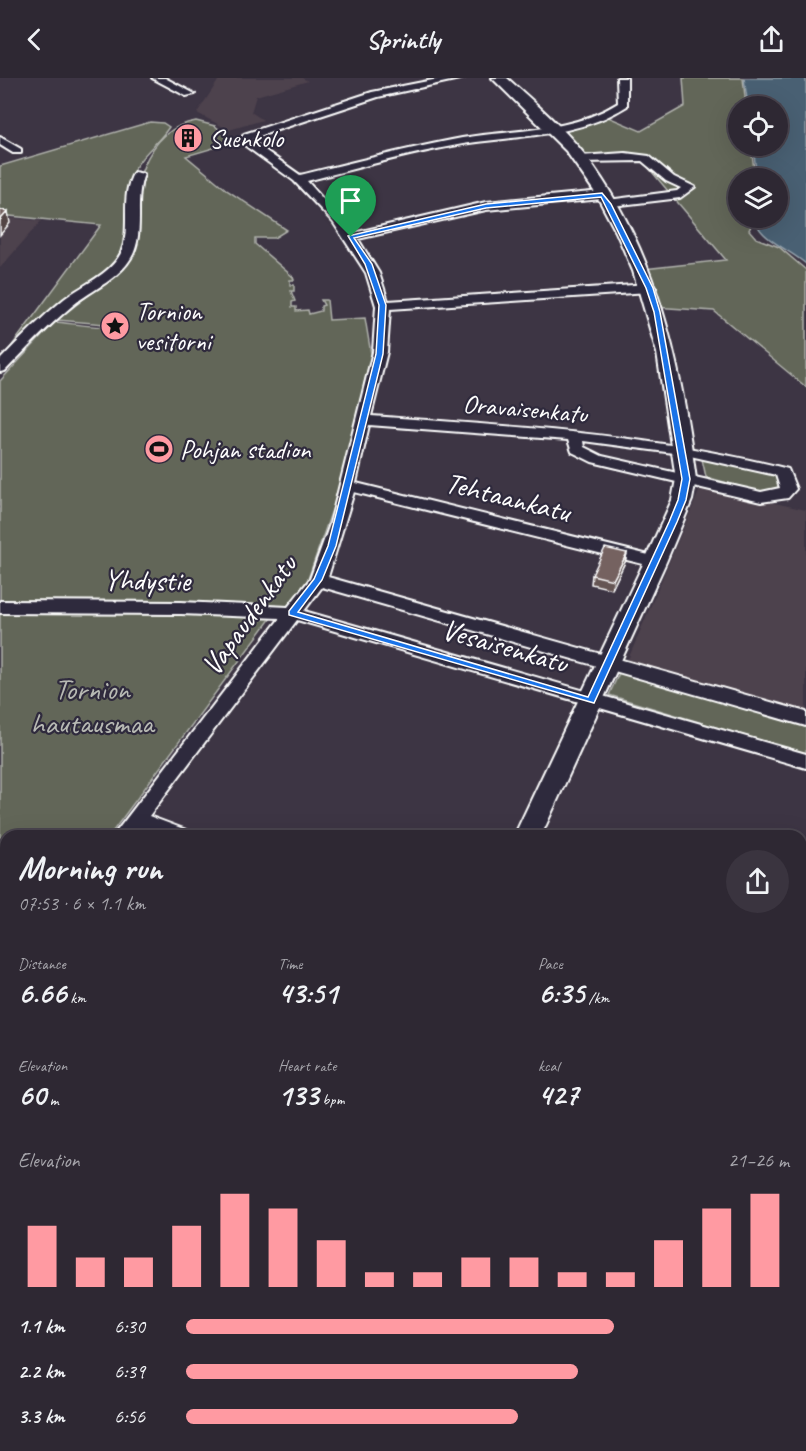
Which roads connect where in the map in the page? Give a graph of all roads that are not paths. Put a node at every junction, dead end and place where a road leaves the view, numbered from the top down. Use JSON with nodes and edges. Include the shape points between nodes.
{"nodes":[{"id":1,"x":157,"y":78,"type":"edge"},
{"id":2,"x":459,"y":78,"type":"edge"},
{"id":3,"x":499,"y":78,"type":"edge"},
{"id":4,"x":622,"y":78,"type":"edge"},
{"id":5,"x":190,"y":94,"type":"dead end"},
{"id":6,"x":554,"y":129,"type":"junction"},
{"id":7,"x":0,"y":140,"type":"edge"},
{"id":8,"x":17,"y":151,"type":"dead end"},
{"id":9,"x":580,"y":159,"type":"junction"},
{"id":10,"x":138,"y":174,"type":"dead end"},
{"id":11,"x":299,"y":179,"type":"junction"},
{"id":12,"x":605,"y":199,"type":"junction"},
{"id":13,"x":351,"y":237,"type":"junction"},
{"id":14,"x":649,"y":288,"type":"junction"},
{"id":15,"x":383,"y":305,"type":"junction"},
{"id":16,"x":0,"y":368,"type":"edge"},
{"id":17,"x":363,"y":420,"type":"junction"},
{"id":18,"x":575,"y":438,"type":"junction"},
{"id":19,"x":682,"y":448,"type":"junction"},
{"id":20,"x":686,"y":479,"type":"junction"},
{"id":21,"x":348,"y":486,"type":"junction"},
{"id":22,"x":655,"y":562,"type":"junction"},
{"id":23,"x":318,"y":580,"type":"junction"},
{"id":24,"x":0,"y":608,"type":"edge"},
{"id":25,"x":292,"y":613,"type":"junction"},
{"id":26,"x":608,"y":663,"type":"junction"},
{"id":27,"x":591,"y":701,"type":"junction"},
{"id":28,"x":806,"y":719,"type":"edge"},
{"id":29,"x":806,"y":761,"type":"edge"},
{"id":30,"x":136,"y":819,"type":"junction"},
{"id":31,"x":128,"y":830,"type":"edge"},
{"id":32,"x":166,"y":830,"type":"edge"},
{"id":33,"x":530,"y":830,"type":"edge"}],
"edges":[{"from":1,"to":5,"type":"street"},
{"from":2,"to":11,"type":"street","name":"Vapaudenkatu","via":[[376,94],[248,136],[246,142]]},
{"from":3,"to":6,"type":"street"},
{"from":4,"to":6,"type":"street","via":[[623,104],[613,112]]},
{"from":6,"to":9,"type":"street"},
{"from":6,"to":11,"type":"street","via":[[463,141]]},
{"from":7,"to":8,"type":"street"},
{"from":9,"to":12,"type":"street"},
{"from":9,"to":12,"type":"street","via":[[645,158],[670,179],[688,187],[680,194]]},
{"from":10,"to":16,"type":"street","via":[[131,193],[130,246],[126,255],[115,268],[46,321]]},
{"from":11,"to":13,"type":"street","name":"Vapaudenkatu"},
{"from":12,"to":13,"type":"street","via":[[486,206]]},
{"from":12,"to":14,"type":"street"},
{"from":13,"to":15,"type":"street","name":"Vapaudenkatu","via":[[368,264]]},
{"from":14,"to":15,"type":"street"},
{"from":14,"to":19,"type":"street"},
{"from":15,"to":17,"type":"street","name":"Vapaudenkatu","via":[[379,354]]},
{"from":17,"to":18,"type":"street","name":"Oravaisenkatu"},
{"from":17,"to":21,"type":"street","name":"Vapaudenkatu"},
{"from":18,"to":19,"type":"street","name":"Oravaisenkatu"},
{"from":18,"to":20,"type":"street","via":[[577,449],[588,456]]},
{"from":19,"to":20,"type":"street"},
{"from":19,"to":20,"type":"street","name":"Oravaisenkatu","via":[[783,472],[788,489],[782,495],[761,497]]},
{"from":20,"to":22,"type":"street","via":[[682,500]]},
{"from":21,"to":22,"type":"street","name":"Tehtaankatu"},
{"from":21,"to":23,"type":"street","name":"Vapaudenkatu"},
{"from":22,"to":26,"type":"street"},
{"from":23,"to":25,"type":"street","name":"Vapaudenkatu"},
{"from":23,"to":26,"type":"street","name":"Vesaisenkatu"},
{"from":24,"to":25,"type":"street","name":"Yhdystie","via":[[181,608]]},
{"from":25,"to":27,"type":"street","name":"Vesaisenkatu"},
{"from":25,"to":30,"type":"street","name":"Vapaudenkatu"},
{"from":26,"to":27,"type":"street"},
{"from":26,"to":28,"type":"street","name":"Vesaisenkatu"},
{"from":27,"to":29,"type":"street","name":"Vesaisenkatu"},
{"from":27,"to":33,"type":"street"},
{"from":30,"to":31,"type":"street","name":"Vapaudenkatu"},
{"from":30,"to":32,"type":"street"}]}
